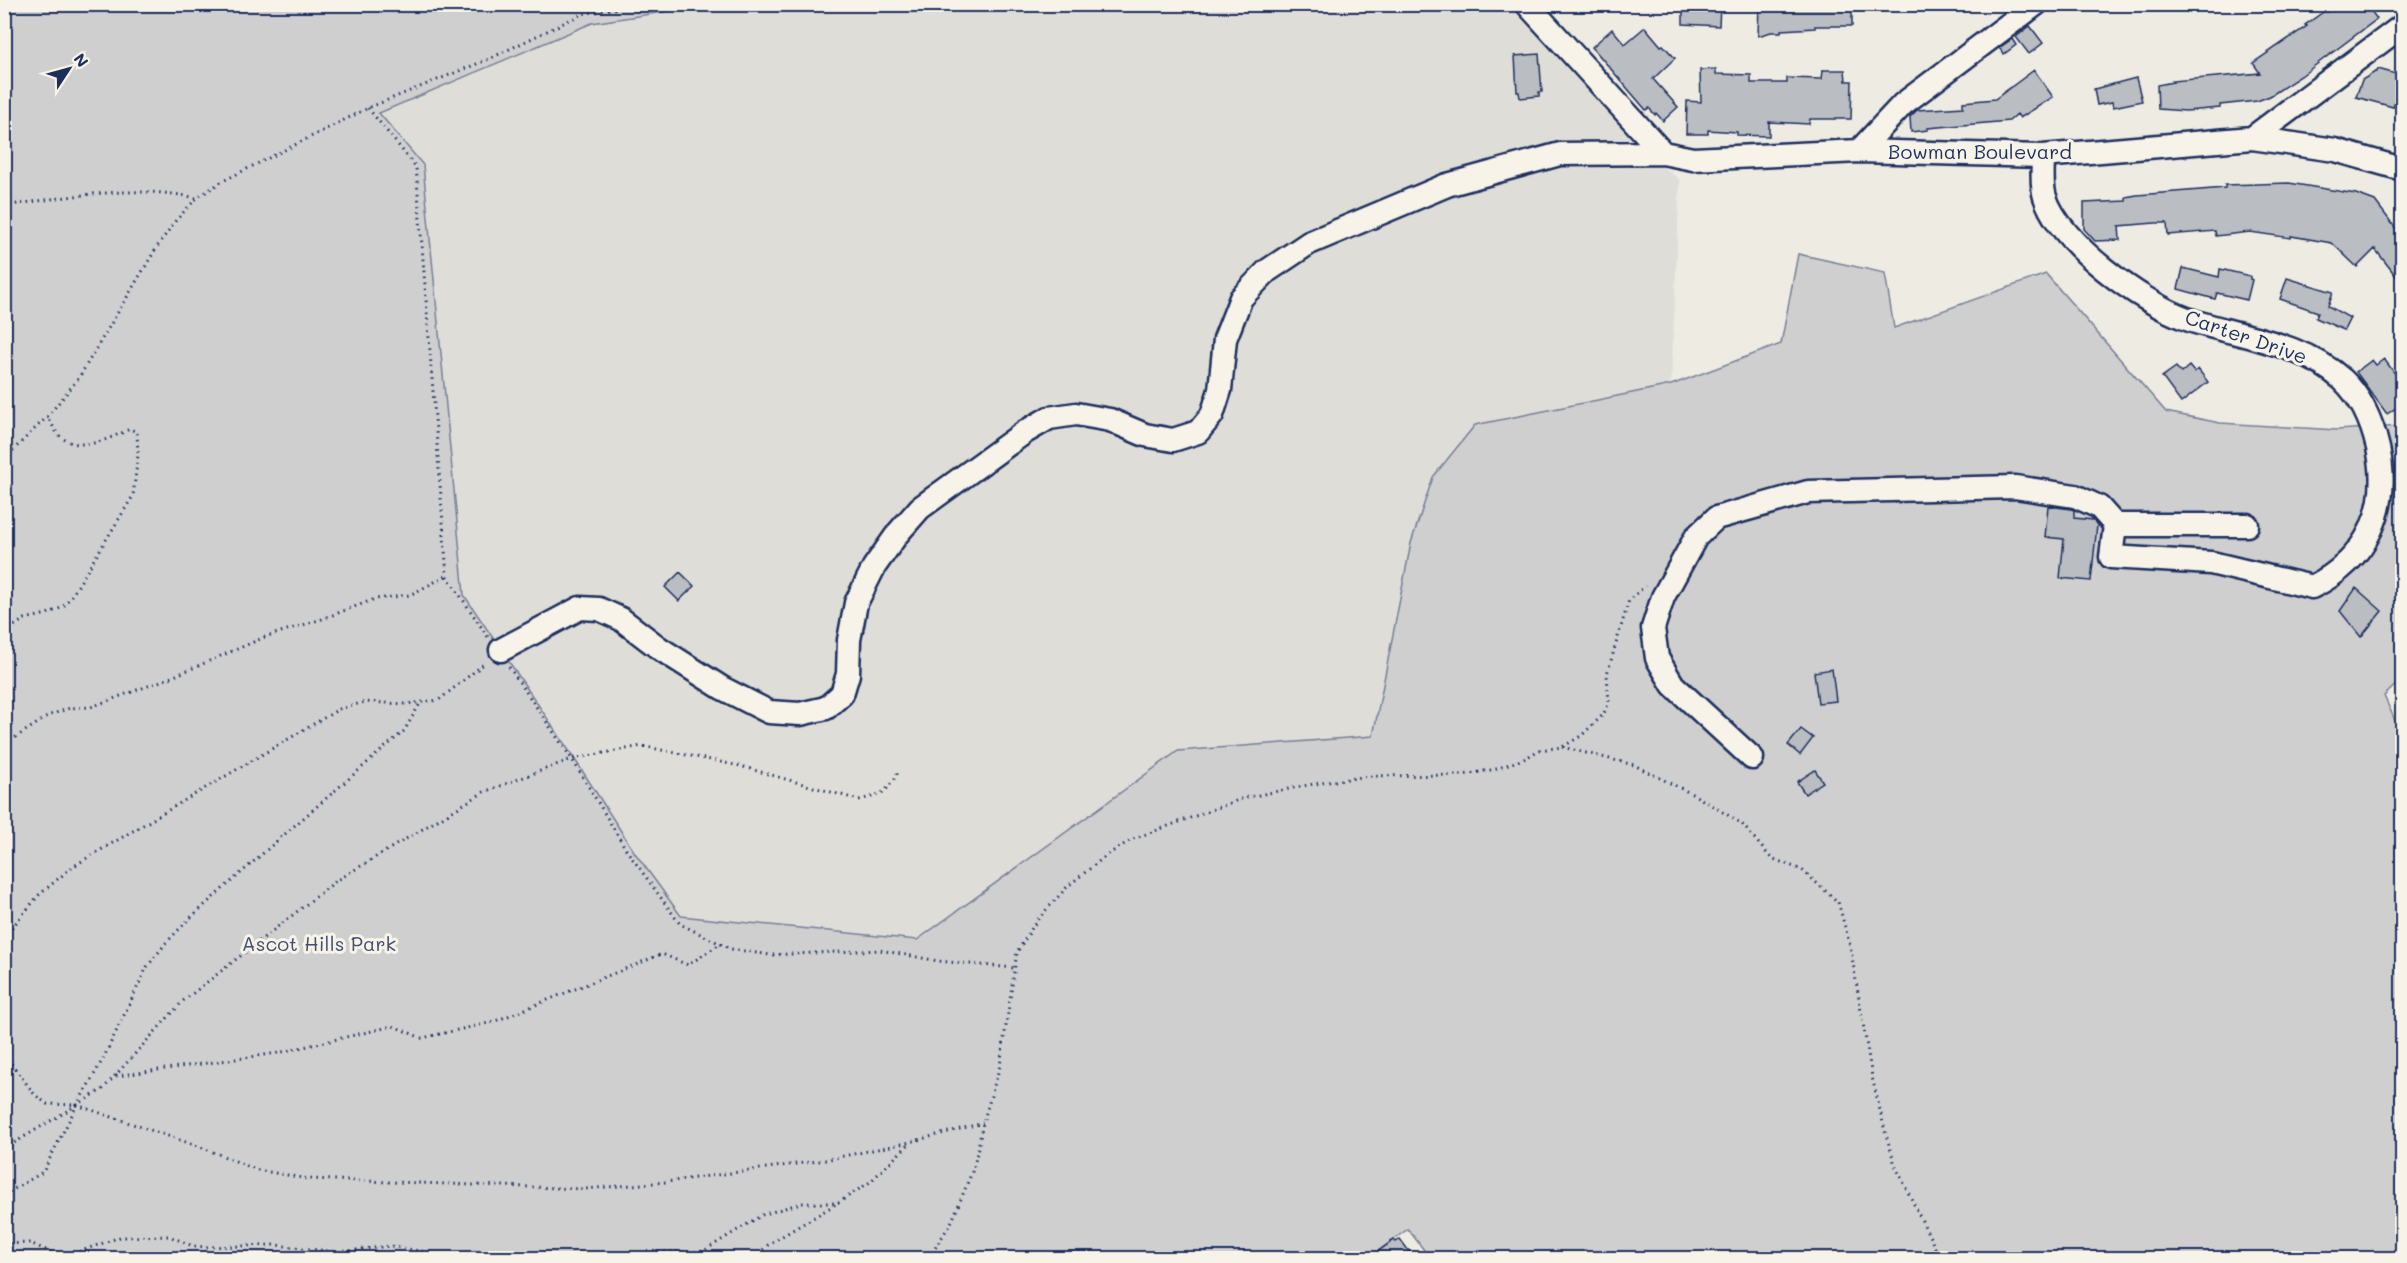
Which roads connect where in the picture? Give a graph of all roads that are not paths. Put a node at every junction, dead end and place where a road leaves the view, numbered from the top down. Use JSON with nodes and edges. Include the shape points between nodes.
{"nodes":[{"id":1,"x":1527,"y":4,"type":"edge"},
{"id":2,"x":2036,"y":4,"type":"edge"},
{"id":3,"x":2403,"y":26,"type":"edge"},
{"id":4,"x":2252,"y":138,"type":"junction"},
{"id":5,"x":1859,"y":151,"type":"junction"},
{"id":6,"x":1663,"y":153,"type":"junction"},
{"id":7,"x":2043,"y":156,"type":"junction"},
{"id":8,"x":2403,"y":169,"type":"edge"},
{"id":9,"x":2115,"y":525,"type":"junction"},
{"id":10,"x":2247,"y":525,"type":"dead end"},
{"id":11,"x":500,"y":651,"type":"road end"},
{"id":12,"x":1752,"y":758,"type":"dead end"}],
"edges":[{"from":1,"to":6,"type":"street"},
{"from":2,"to":5,"type":"street","via":[[1903,104]]},
{"from":3,"to":4,"type":"street"},
{"from":4,"to":7,"type":"street","name":"Bowman Boulevard"},
{"from":4,"to":8,"type":"street","name":"Bowman Boulevard","via":[[2335,150]]},
{"from":5,"to":6,"type":"street","name":"Bowman Boulevard","via":[[1693,159]]},
{"from":5,"to":7,"type":"street","name":"Bowman Boulevard"},
{"from":6,"to":11,"type":"street","name":"Bowman Boulevard","via":[[1560,154],[1447,185],[1301,248],[1267,271],[1241,298],[1225,339],[1220,390],[1212,415],[1198,432],[1173,440],[1145,435],[1110,420],[1076,414],[1049,418],[920,508],[874,567],[856,603],[848,674],[842,694],[826,708],[800,714],[772,713],[722,688],[621,619],[598,609],[580,608]]},
{"from":7,"to":9,"type":"street","name":"Carter Drive","via":[[2045,196],[2054,216],[2076,244],[2107,272],[2186,318],[2288,348],[2343,380],[2361,401],[2374,429],[2382,467],[2381,501],[2370,532],[2343,568],[2312,587],[2211,563],[2111,557]]},
{"from":9,"to":10,"type":"street"},
{"from":9,"to":12,"type":"street","via":[[2099,507],[2075,496],[2014,487],[1808,492],[1716,518],[1696,537],[1663,597],[1653,628],[1657,658],[1673,685]]}]}
